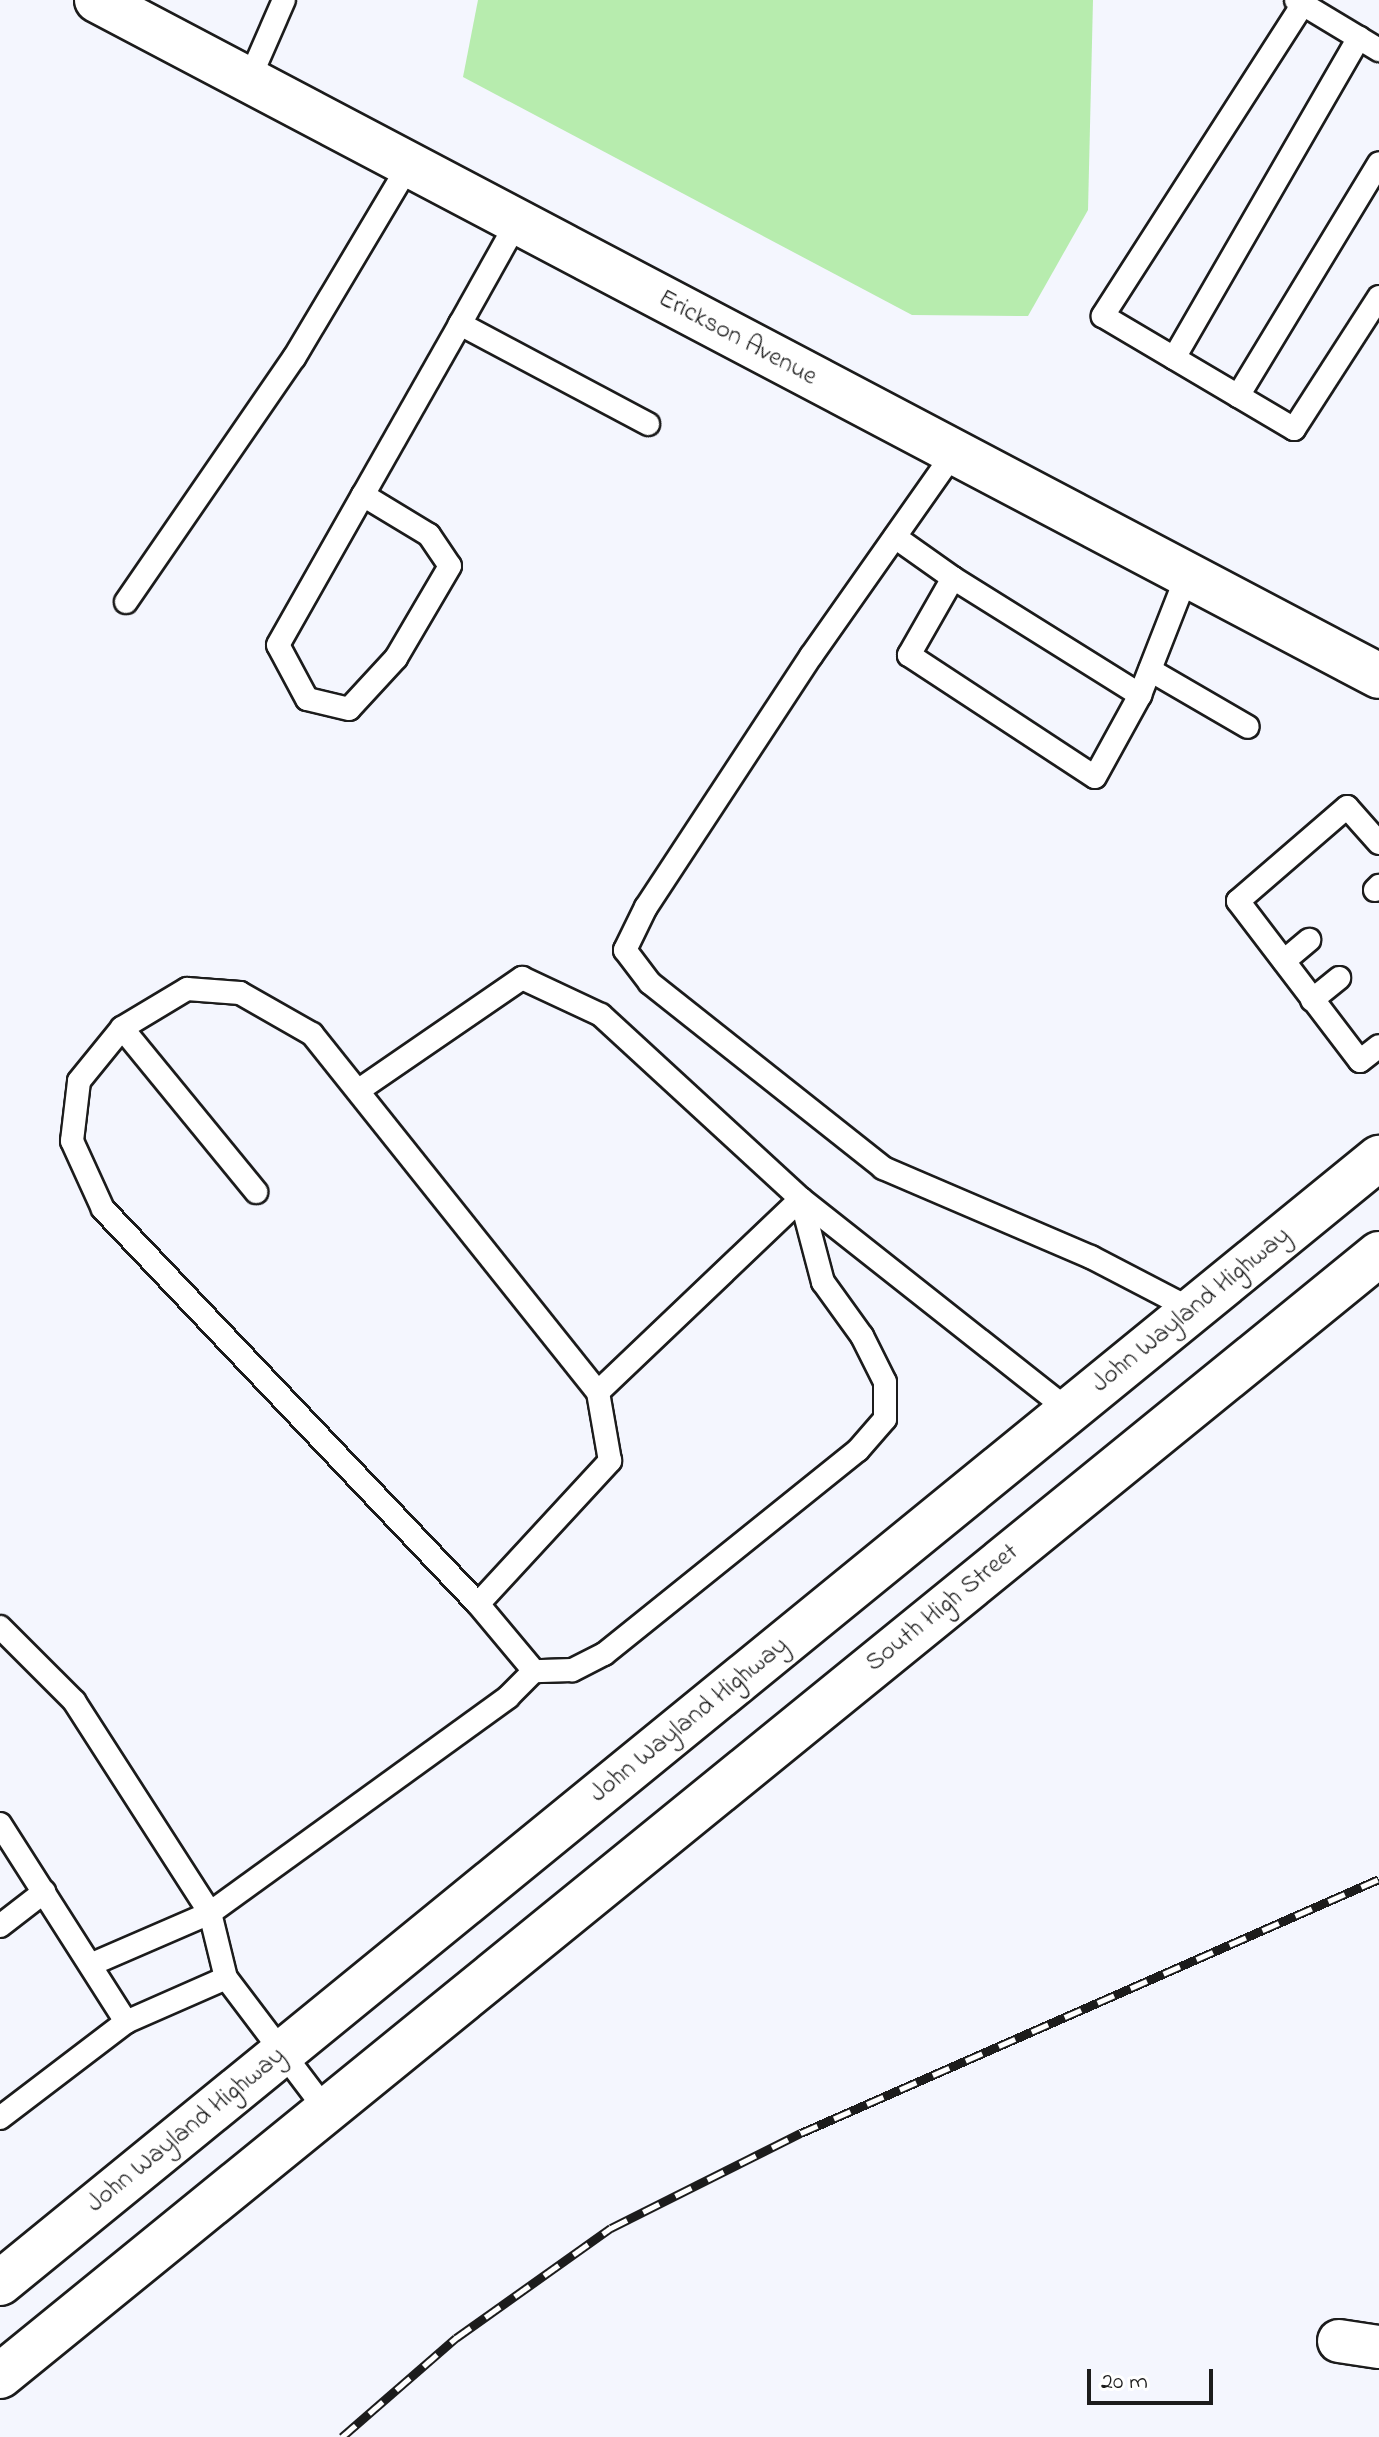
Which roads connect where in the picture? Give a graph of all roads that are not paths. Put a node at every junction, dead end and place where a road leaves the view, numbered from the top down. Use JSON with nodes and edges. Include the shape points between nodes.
{"nodes":[{"id":1,"x":97,"y":0,"type":"edge"},
{"id":2,"x":284,"y":0,"type":"edge"},
{"id":3,"x":1300,"y":2,"type":"edge"},
{"id":4,"x":1359,"y":38,"type":"junction"},
{"id":5,"x":1379,"y":50,"type":"edge"},
{"id":6,"x":249,"y":80,"type":"junction"},
{"id":7,"x":1379,"y":163,"type":"edge"},
{"id":8,"x":409,"y":165,"type":"junction"},
{"id":9,"x":517,"y":222,"type":"junction"},
{"id":10,"x":1379,"y":297,"type":"edge"},
{"id":11,"x":460,"y":324,"type":"junction"},
{"id":12,"x":1174,"y":358,"type":"junction"},
{"id":13,"x":1238,"y":396,"type":"junction"},
{"id":14,"x":648,"y":424,"type":"dead end"},
{"id":15,"x":953,"y":454,"type":"junction"},
{"id":16,"x":363,"y":495,"type":"junction"},
{"id":17,"x":895,"y":537,"type":"junction"},
{"id":18,"x":1187,"y":575,"type":"junction"},
{"id":19,"x":953,"y":578,"type":"junction"},
{"id":20,"x":126,"y":602,"type":"dead end"},
{"id":21,"x":1150,"y":670,"type":"junction"},
{"id":22,"x":1379,"y":676,"type":"edge"},
{"id":23,"x":1140,"y":695,"type":"junction"},
{"id":24,"x":1248,"y":727,"type":"dead end"},
{"id":25,"x":1379,"y":843,"type":"edge"},
{"id":26,"x":1309,"y":940,"type":"dead end"},
{"id":27,"x":1284,"y":961,"type":"junction"},
{"id":28,"x":1339,"y":978,"type":"dead end"},
{"id":29,"x":1312,"y":1000,"type":"junction"},
{"id":30,"x":122,"y":1028,"type":"junction"},
{"id":31,"x":1379,"y":1046,"type":"edge"},
{"id":32,"x":359,"y":1090,"type":"junction"},
{"id":33,"x":1379,"y":1158,"type":"edge"},
{"id":34,"x":256,"y":1192,"type":"dead end"},
{"id":35,"x":801,"y":1199,"type":"junction"},
{"id":36,"x":1379,"y":1254,"type":"edge"},
{"id":37,"x":1193,"y":1310,"type":"junction"},
{"id":38,"x":598,"y":1392,"type":"junction"},
{"id":39,"x":1069,"y":1411,"type":"junction"},
{"id":40,"x":478,"y":1604,"type":"junction"},
{"id":41,"x":0,"y":1627,"type":"edge"},
{"id":42,"x":534,"y":1671,"type":"junction"},
{"id":43,"x":0,"y":1824,"type":"edge"},
{"id":44,"x":44,"y":1892,"type":"junction"},
{"id":45,"x":210,"y":1913,"type":"junction"},
{"id":46,"x":0,"y":1926,"type":"edge"},
{"id":47,"x":92,"y":1964,"type":"junction"},
{"id":48,"x":226,"y":1978,"type":"junction"},
{"id":49,"x":126,"y":2022,"type":"junction"},
{"id":50,"x":281,"y":2054,"type":"junction"},
{"id":51,"x":326,"y":2110,"type":"junction"},
{"id":52,"x":0,"y":2118,"type":"edge"},
{"id":53,"x":0,"y":2283,"type":"edge"},
{"id":54,"x":0,"y":2376,"type":"edge"}],
"edges":[{"from":1,"to":6,"type":"main road","name":"Erickson Avenue"},
{"from":2,"to":6,"type":"lane"},
{"from":3,"to":4,"type":"lane"},
{"from":3,"to":12,"type":"lane","via":[[1103,316]]},
{"from":4,"to":5,"type":"lane"},
{"from":4,"to":12,"type":"lane"},
{"from":6,"to":8,"type":"main road","name":"Erickson Avenue"},
{"from":7,"to":13,"type":"lane"},
{"from":8,"to":9,"type":"main road","name":"Erickson Avenue"},
{"from":8,"to":20,"type":"lane","via":[[294,358]]},
{"from":9,"to":11,"type":"lane"},
{"from":9,"to":15,"type":"main road","name":"Erickson Avenue"},
{"from":10,"to":13,"type":"lane","via":[[1294,429]]},
{"from":11,"to":14,"type":"lane"},
{"from":11,"to":16,"type":"lane"},
{"from":12,"to":13,"type":"lane"},
{"from":15,"to":17,"type":"lane"},
{"from":15,"to":18,"type":"main road","name":"Erickson Avenue"},
{"from":16,"to":16,"type":"lane","via":[[278,645],[307,699],[349,709],[396,658],[450,566],[429,535]]},
{"from":17,"to":19,"type":"lane"},
{"from":17,"to":37,"type":"lane","via":[[654,894],[625,950],[650,983],[883,1168],[1091,1257]]},
{"from":18,"to":21,"type":"lane"},
{"from":18,"to":22,"type":"main road","name":"Erickson Avenue"},
{"from":19,"to":23,"type":"lane"},
{"from":19,"to":23,"type":"lane","via":[[909,655],[1095,777]]},
{"from":21,"to":23,"type":"lane"},
{"from":21,"to":24,"type":"lane"},
{"from":25,"to":27,"type":"lane","via":[[1347,807],[1238,901]]},
{"from":26,"to":27,"type":"lane"},
{"from":27,"to":29,"type":"lane"},
{"from":28,"to":29,"type":"lane"},
{"from":29,"to":31,"type":"lane","via":[[1360,1061]]},
{"from":30,"to":32,"type":"lane","via":[[187,989],[240,993],[312,1034]]},
{"from":30,"to":34,"type":"lane"},
{"from":30,"to":40,"type":"lane","via":[[79,1081],[72,1141],[103,1209]]},
{"from":32,"to":35,"type":"lane","via":[[522,978],[601,1015]]},
{"from":32,"to":38,"type":"lane"},
{"from":33,"to":37,"type":"main road","name":"John Wayland Highway"},
{"from":35,"to":38,"type":"lane"},
{"from":35,"to":39,"type":"lane"},
{"from":35,"to":42,"type":"lane","via":[[823,1282],[862,1336],[885,1382],[885,1419],[858,1450],[604,1654],[572,1670]]},
{"from":36,"to":51,"type":"main road","name":"South High Street"},
{"from":37,"to":39,"type":"main road","name":"John Wayland Highway"},
{"from":38,"to":40,"type":"lane","via":[[610,1461]]},
{"from":39,"to":50,"type":"main road","name":"John Wayland Highway"},
{"from":40,"to":42,"type":"lane"},
{"from":41,"to":45,"type":"lane","via":[[74,1701]]},
{"from":42,"to":45,"type":"lane","via":[[508,1697]]},
{"from":43,"to":44,"type":"lane"},
{"from":44,"to":46,"type":"lane"},
{"from":44,"to":47,"type":"lane"},
{"from":45,"to":47,"type":"lane"},
{"from":45,"to":48,"type":"lane"},
{"from":47,"to":49,"type":"lane"},
{"from":48,"to":49,"type":"lane"},
{"from":48,"to":50,"type":"lane"},
{"from":49,"to":52,"type":"lane"},
{"from":50,"to":51,"type":"lane"},
{"from":50,"to":53,"type":"main road","name":"John Wayland Highway"},
{"from":51,"to":54,"type":"main road"}]}
